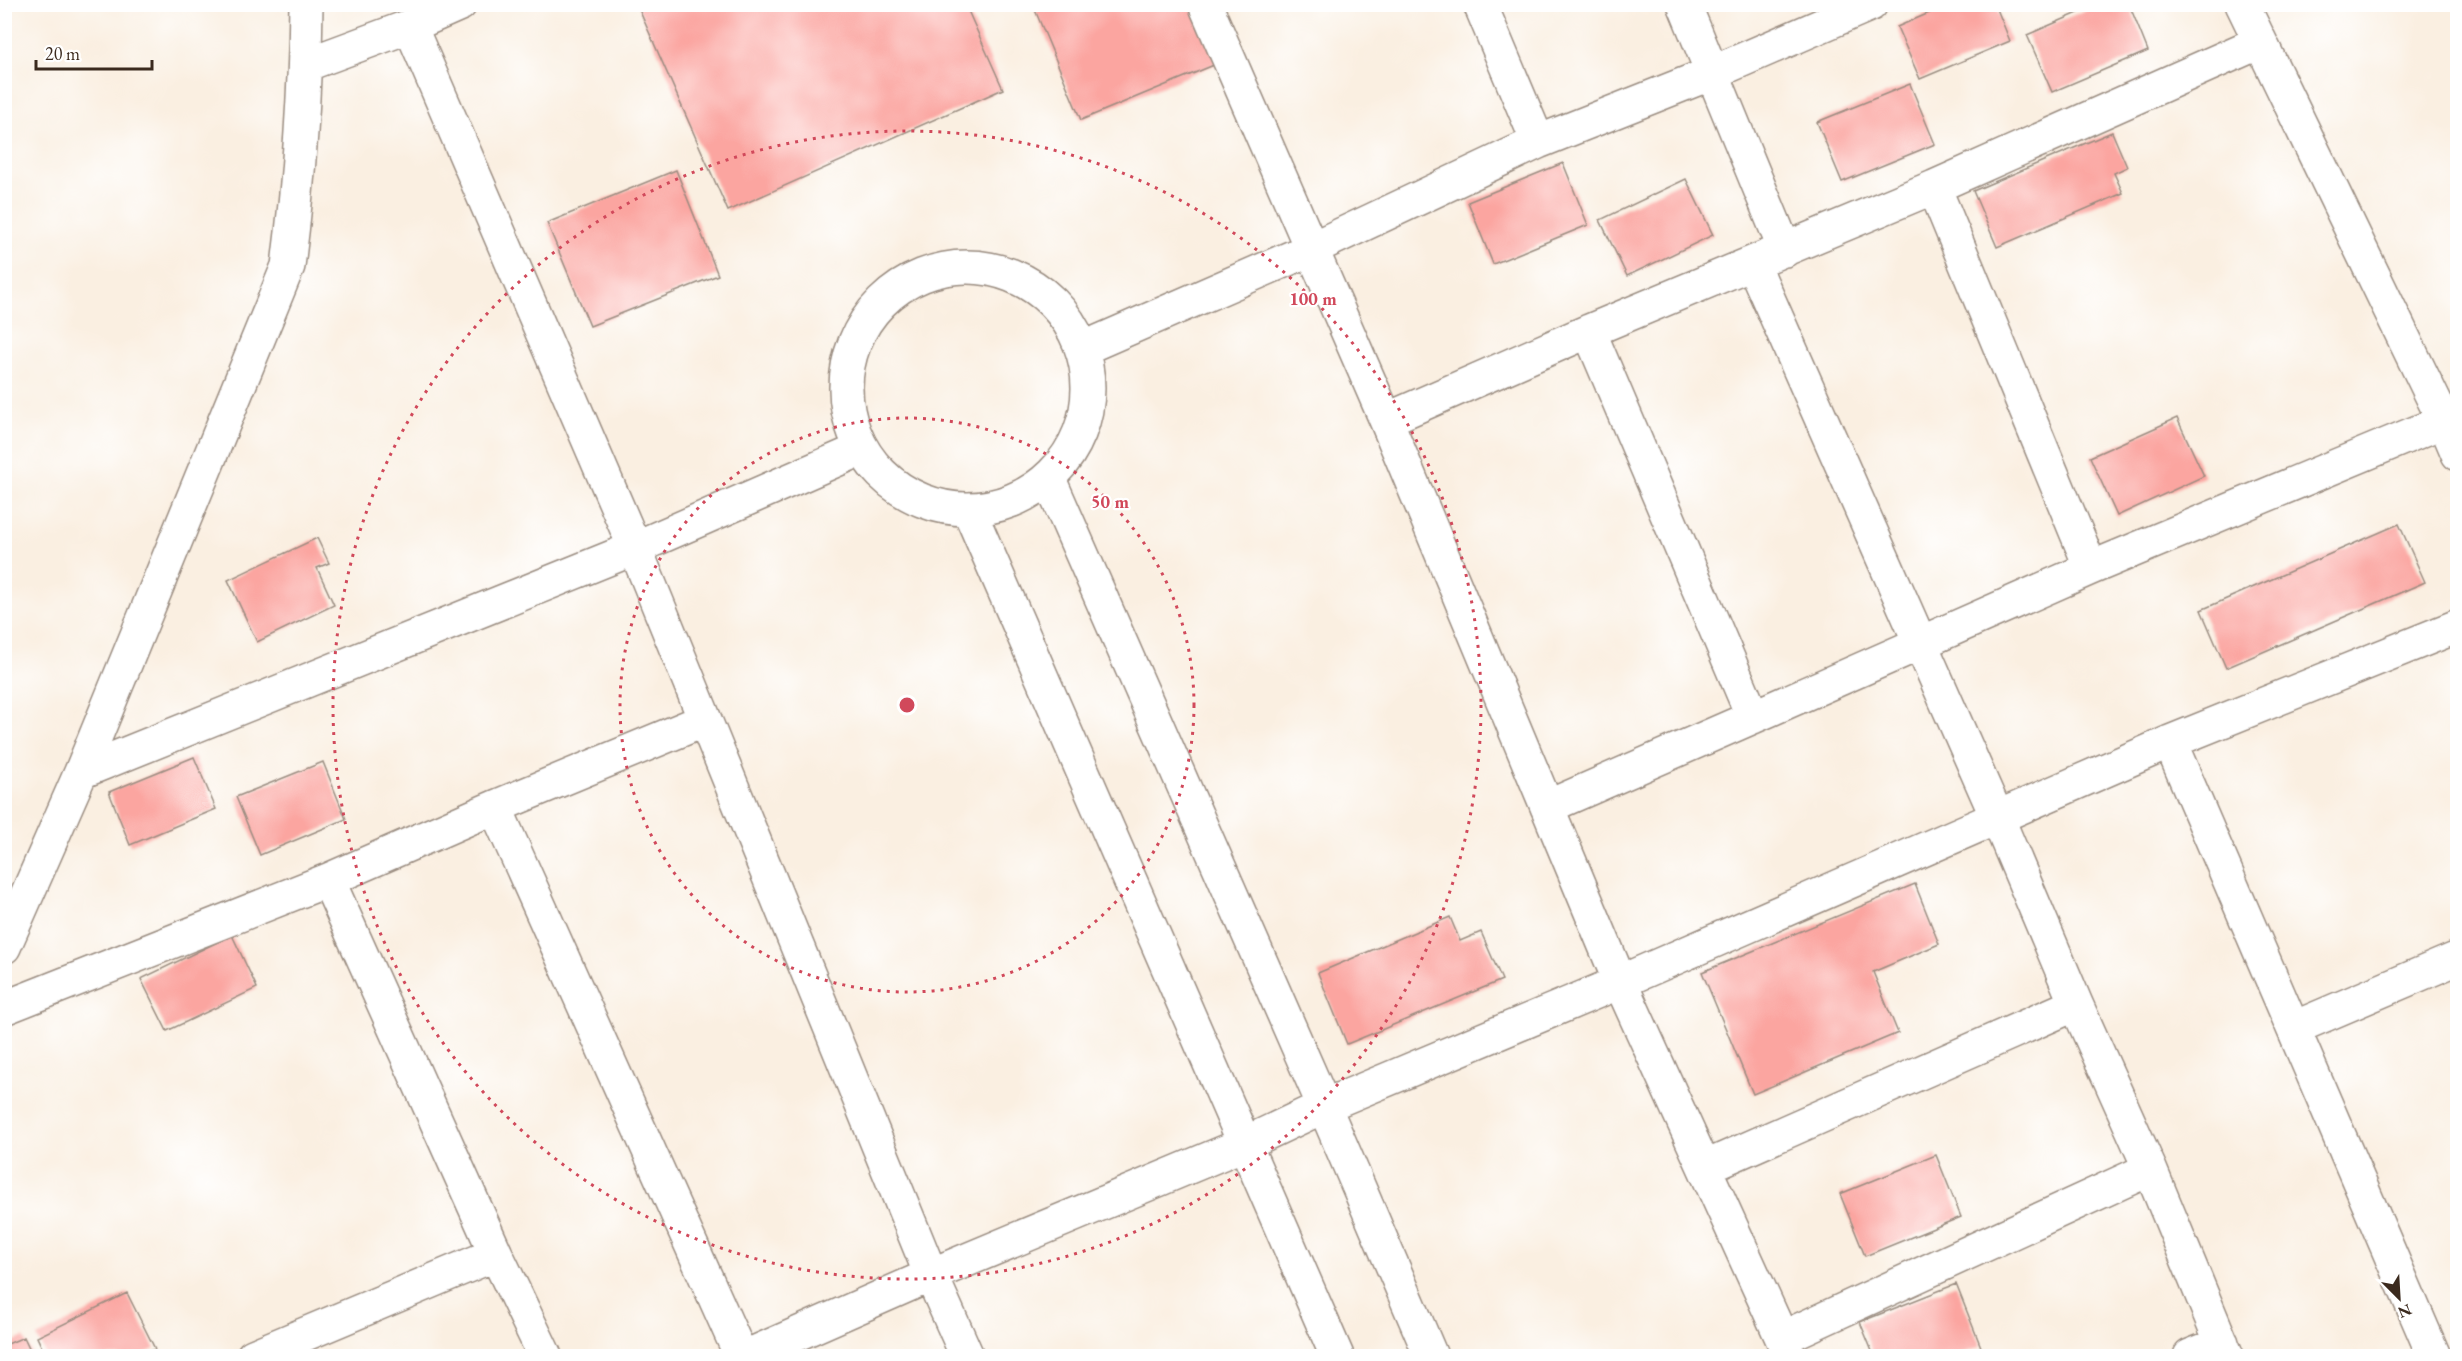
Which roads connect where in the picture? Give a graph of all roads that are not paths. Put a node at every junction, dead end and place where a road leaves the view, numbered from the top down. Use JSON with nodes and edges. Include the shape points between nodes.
{"nodes":[{"id":1,"x":306,"y":4,"type":"edge"},
{"id":2,"x":460,"y":4,"type":"edge"},
{"id":3,"x":1205,"y":4,"type":"edge"},
{"id":4,"x":1480,"y":4,"type":"edge"},
{"id":5,"x":1684,"y":4,"type":"edge"},
{"id":6,"x":1871,"y":4,"type":"edge"},
{"id":7,"x":2241,"y":4,"type":"edge"},
{"id":8,"x":410,"y":26,"type":"junction"},
{"id":9,"x":2260,"y":42,"type":"junction"},
{"id":10,"x":306,"y":65,"type":"junction"},
{"id":11,"x":1712,"y":74,"type":"junction"},
{"id":12,"x":1538,"y":142,"type":"junction"},
{"id":13,"x":1934,"y":188,"type":"junction"},
{"id":14,"x":1311,"y":249,"type":"junction"},
{"id":15,"x":1785,"y":250,"type":"junction"},
{"id":16,"x":1753,"y":264,"type":"junction"},
{"id":17,"x":1589,"y":331,"type":"junction"},
{"id":18,"x":1084,"y":348,"type":"junction"},
{"id":19,"x":1386,"y":420,"type":"junction"},
{"id":20,"x":2444,"y":420,"type":"junction"},
{"id":21,"x":859,"y":450,"type":"junction"},
{"id":22,"x":2457,"y":454,"type":"edge"},
{"id":23,"x":1049,"y":479,"type":"junction"},
{"id":24,"x":969,"y":510,"type":"junction"},
{"id":25,"x":635,"y":548,"type":"junction"},
{"id":26,"x":2091,"y":568,"type":"junction"},
{"id":27,"x":2457,"y":626,"type":"edge"},
{"id":28,"x":1921,"y":641,"type":"junction"},
{"id":29,"x":1753,"y":717,"type":"junction"},
{"id":30,"x":705,"y":720,"type":"junction"},
{"id":31,"x":2170,"y":742,"type":"junction"},
{"id":32,"x":81,"y":772,"type":"junction"},
{"id":33,"x":495,"y":807,"type":"junction"},
{"id":34,"x":1547,"y":807,"type":"junction"},
{"id":35,"x":1997,"y":817,"type":"junction"},
{"id":36,"x":328,"y":880,"type":"junction"},
{"id":37,"x":4,"y":946,"type":"edge"},
{"id":38,"x":2457,"y":957,"type":"edge"},
{"id":39,"x":1620,"y":982,"type":"junction"},
{"id":40,"x":2076,"y":1004,"type":"junction"},
{"id":41,"x":4,"y":1008,"type":"edge"},
{"id":42,"x":2294,"y":1028,"type":"junction"},
{"id":43,"x":1324,"y":1106,"type":"junction"},
{"id":44,"x":1244,"y":1144,"type":"junction"},
{"id":45,"x":1706,"y":1167,"type":"junction"},
{"id":46,"x":2150,"y":1169,"type":"junction"},
{"id":47,"x":496,"y":1254,"type":"junction"},
{"id":48,"x":931,"y":1275,"type":"junction"},
{"id":49,"x":1786,"y":1347,"type":"edge"},
{"id":50,"x":2224,"y":1350,"type":"edge"},
{"id":51,"x":253,"y":1356,"type":"edge"},
{"id":52,"x":545,"y":1356,"type":"edge"},
{"id":53,"x":741,"y":1356,"type":"edge"},
{"id":54,"x":747,"y":1356,"type":"edge"},
{"id":55,"x":967,"y":1356,"type":"edge"},
{"id":56,"x":1337,"y":1356,"type":"edge"},
{"id":57,"x":1431,"y":1356,"type":"edge"},
{"id":58,"x":2190,"y":1356,"type":"edge"},
{"id":59,"x":2434,"y":1356,"type":"edge"}],
"edges":[{"from":1,"to":10,"type":"street"},
{"from":2,"to":8,"type":"street"},
{"from":3,"to":14,"type":"street"},
{"from":4,"to":12,"type":"street"},
{"from":5,"to":11,"type":"street"},
{"from":6,"to":11,"type":"street"},
{"from":7,"to":9,"type":"street"},
{"from":8,"to":10,"type":"street"},
{"from":8,"to":25,"type":"street"},
{"from":9,"to":13,"type":"street"},
{"from":9,"to":20,"type":"street"},
{"from":10,"to":32,"type":"street","via":[[288,266]]},
{"from":11,"to":12,"type":"street"},
{"from":11,"to":15,"type":"street"},
{"from":12,"to":14,"type":"street"},
{"from":13,"to":15,"type":"street"},
{"from":13,"to":26,"type":"street"},
{"from":14,"to":18,"type":"street"},
{"from":14,"to":19,"type":"street"},
{"from":15,"to":16,"type":"street"},
{"from":16,"to":17,"type":"street"},
{"from":16,"to":28,"type":"street"},
{"from":17,"to":19,"type":"street"},
{"from":17,"to":29,"type":"street"},
{"from":18,"to":21,"type":"street","via":[[1061,309],[1029,282],[988,267],[957,266],[916,277],[881,301],[855,338],[845,379],[849,422]]},
{"from":18,"to":23,"type":"street","via":[[1089,402],[1077,442]]},
{"from":19,"to":34,"type":"street"},
{"from":20,"to":22,"type":"street"},
{"from":20,"to":26,"type":"street"},
{"from":21,"to":24,"type":"street","via":[[890,483],[927,503]]},
{"from":21,"to":25,"type":"street"},
{"from":23,"to":24,"type":"street","via":[[1012,501]]},
{"from":23,"to":43,"type":"street"},
{"from":24,"to":44,"type":"street"},
{"from":25,"to":30,"type":"street"},
{"from":25,"to":32,"type":"street"},
{"from":26,"to":28,"type":"street"},
{"from":27,"to":31,"type":"street"},
{"from":28,"to":29,"type":"street"},
{"from":28,"to":35,"type":"street"},
{"from":29,"to":34,"type":"street"},
{"from":30,"to":33,"type":"street"},
{"from":30,"to":48,"type":"street"},
{"from":31,"to":35,"type":"street"},
{"from":31,"to":42,"type":"street"},
{"from":32,"to":37,"type":"street"},
{"from":33,"to":36,"type":"street"},
{"from":33,"to":53,"type":"street"},
{"from":34,"to":39,"type":"street"},
{"from":35,"to":39,"type":"street"},
{"from":35,"to":40,"type":"street"},
{"from":36,"to":41,"type":"street"},
{"from":36,"to":47,"type":"street"},
{"from":38,"to":42,"type":"street"},
{"from":39,"to":43,"type":"street"},
{"from":39,"to":45,"type":"street"},
{"from":40,"to":45,"type":"street"},
{"from":40,"to":46,"type":"street"},
{"from":42,"to":59,"type":"street"},
{"from":43,"to":44,"type":"street"},
{"from":43,"to":57,"type":"street"},
{"from":44,"to":48,"type":"street"},
{"from":44,"to":56,"type":"street"},
{"from":45,"to":49,"type":"street"},
{"from":46,"to":49,"type":"street"},
{"from":46,"to":50,"type":"street"},
{"from":47,"to":51,"type":"street"},
{"from":47,"to":52,"type":"street"},
{"from":48,"to":54,"type":"street"},
{"from":48,"to":55,"type":"street"},
{"from":50,"to":58,"type":"street"}]}
